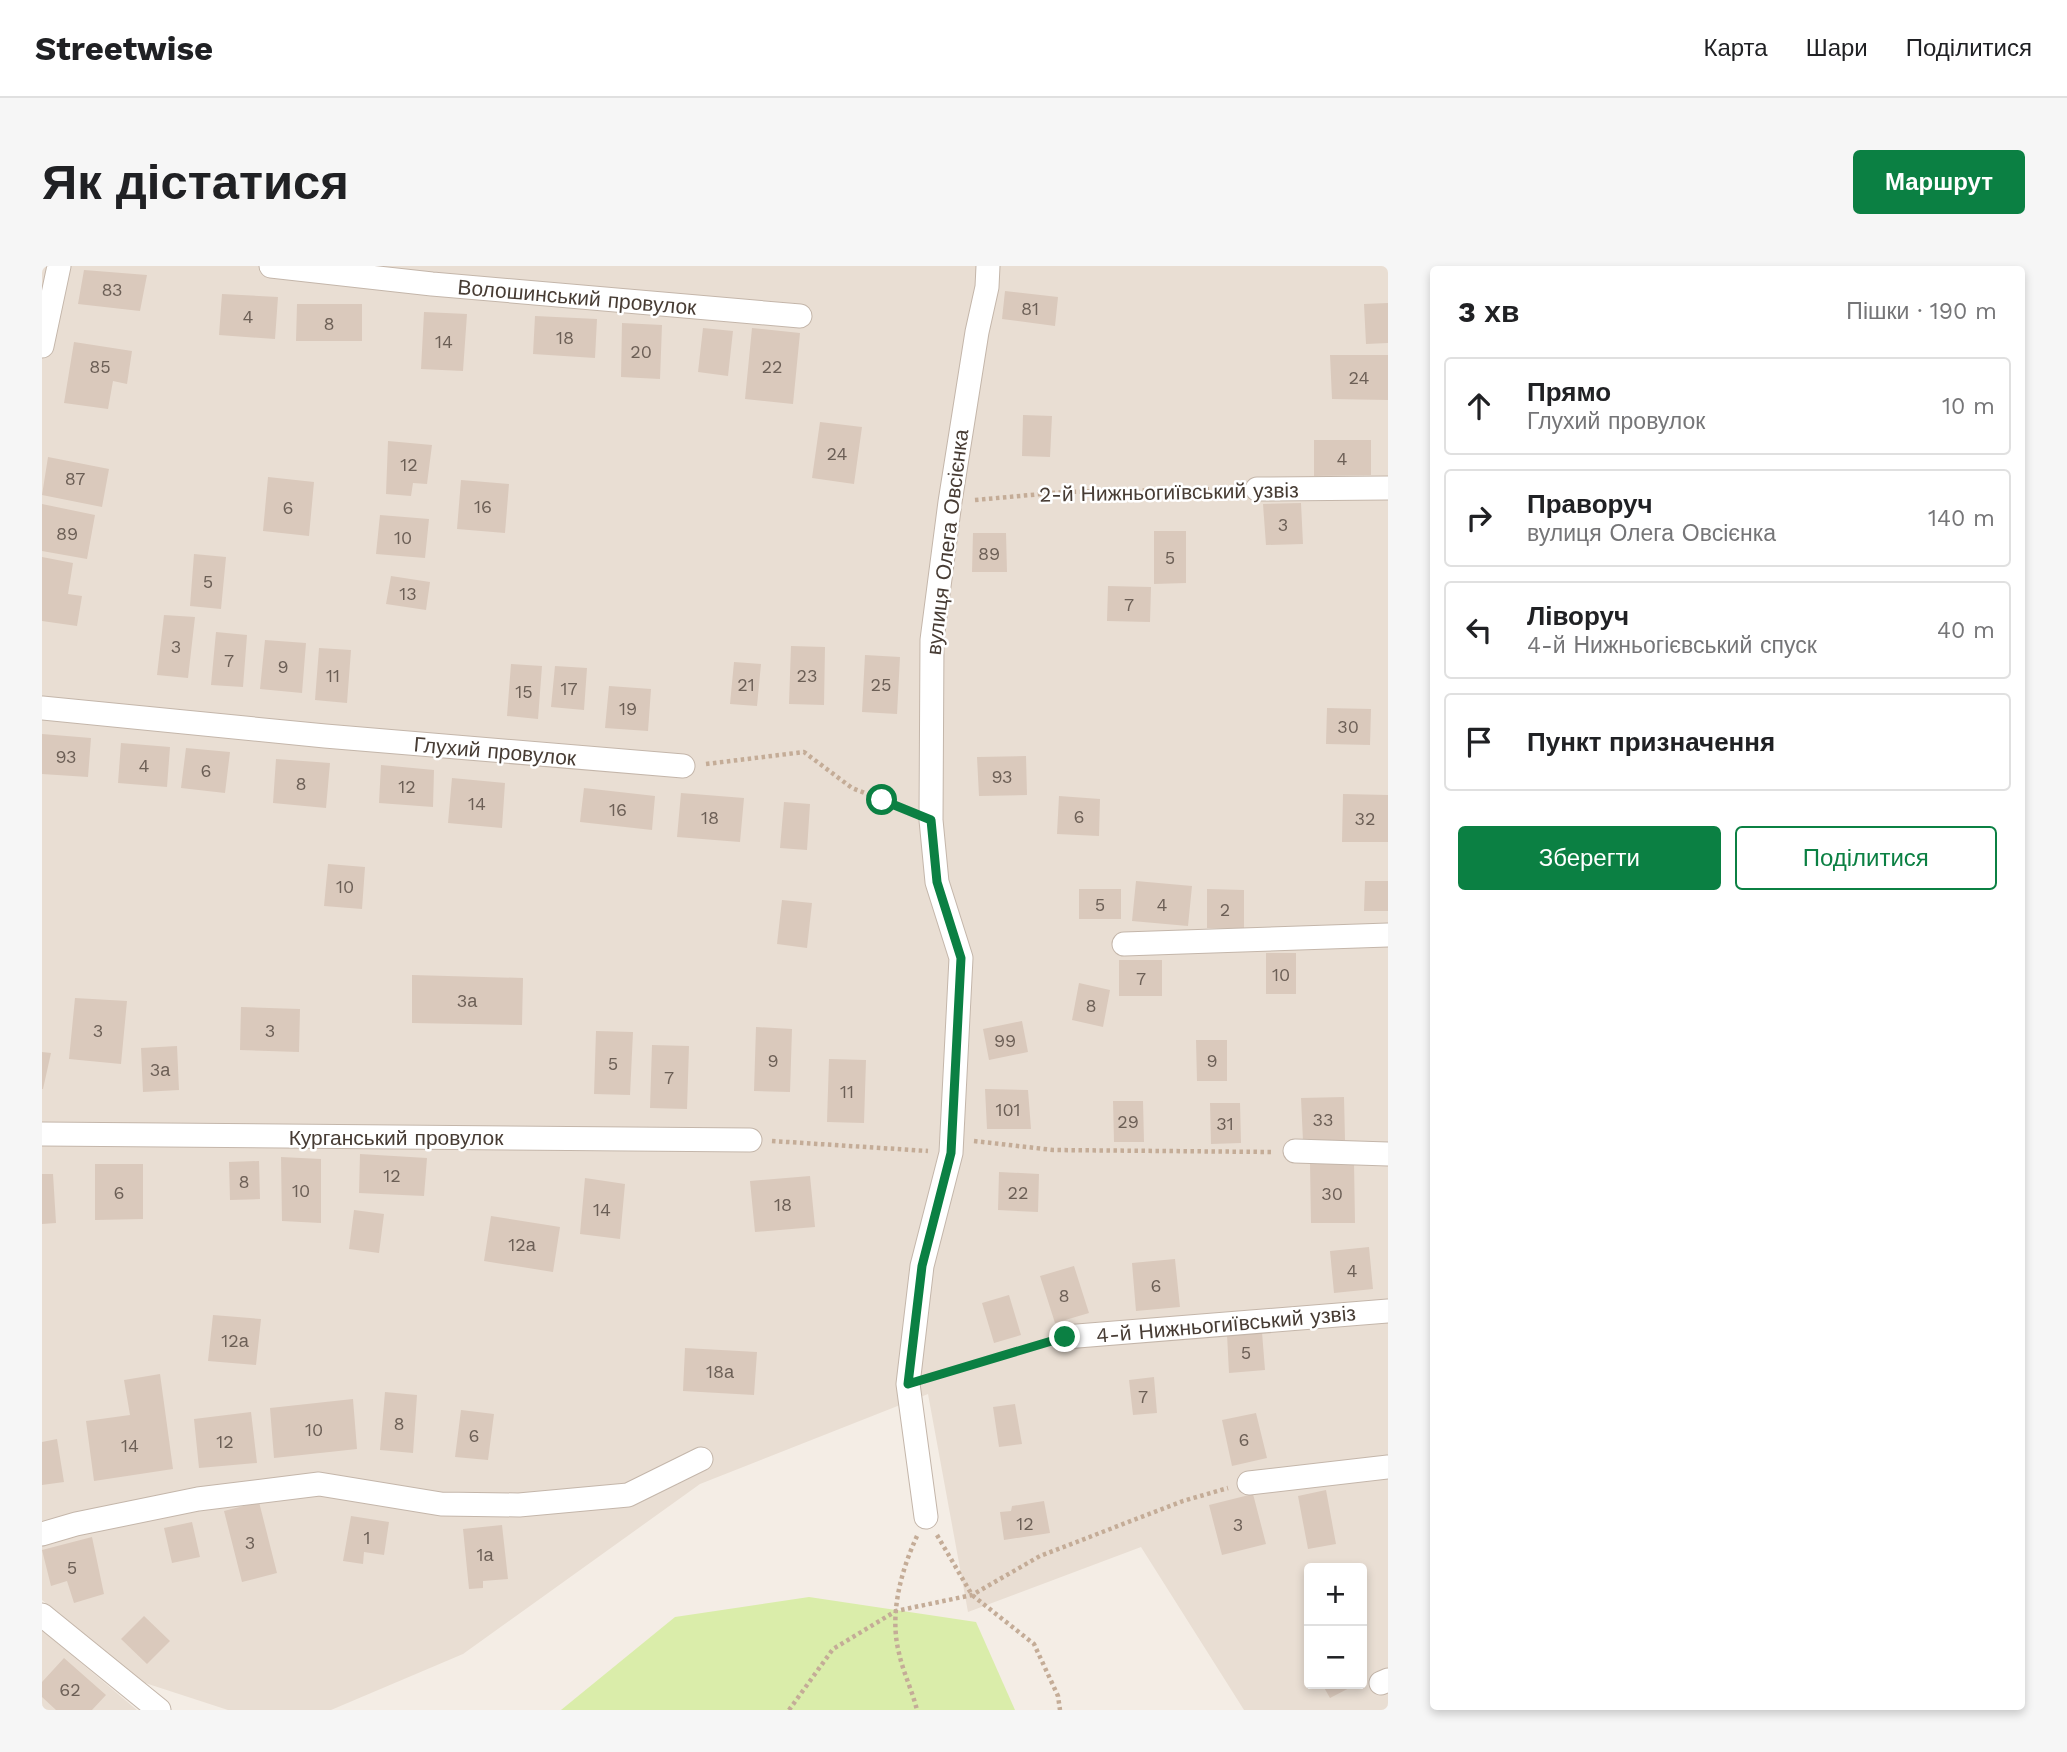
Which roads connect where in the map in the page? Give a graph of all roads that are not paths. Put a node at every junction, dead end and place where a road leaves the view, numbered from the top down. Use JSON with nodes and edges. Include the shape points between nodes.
{"nodes":[{"id":1,"x":59,"y":266,"type":"edge"},
{"id":2,"x":271,"y":266,"type":"edge"},
{"id":3,"x":988,"y":266,"type":"edge"},
{"id":4,"x":800,"y":316,"type":"dead end"},
{"id":5,"x":42,"y":345,"type":"edge"},
{"id":6,"x":1388,"y":488,"type":"edge"},
{"id":7,"x":1257,"y":489,"type":"road end"},
{"id":8,"x":42,"y":708,"type":"edge"},
{"id":9,"x":683,"y":766,"type":"road end"},
{"id":10,"x":1388,"y":934,"type":"edge"},
{"id":11,"x":1124,"y":944,"type":"dead end"},
{"id":12,"x":42,"y":1134,"type":"edge"},
{"id":13,"x":750,"y":1140,"type":"road end"},
{"id":14,"x":1294,"y":1151,"type":"dead end"},
{"id":15,"x":1388,"y":1154,"type":"edge"},
{"id":16,"x":1388,"y":1311,"type":"edge"},
{"id":17,"x":1065,"y":1337,"type":"road end"},
{"id":18,"x":701,"y":1459,"type":"dead end"},
{"id":19,"x":1388,"y":1467,"type":"edge"},
{"id":20,"x":1249,"y":1483,"type":"road end"},
{"id":21,"x":926,"y":1517,"type":"road end"},
{"id":22,"x":42,"y":1534,"type":"edge"},
{"id":23,"x":42,"y":1615,"type":"edge"},
{"id":24,"x":159,"y":1710,"type":"edge"}],
"edges":[{"from":1,"to":5,"type":"street"},
{"from":2,"to":4,"type":"street","name":"Волошинський провулок"},
{"from":3,"to":21,"type":"street","name":"вулиця Олега Овсієнка","via":[[932,640],[931,820],[937,882],[961,958],[951,1146],[922,1266],[908,1384]]},
{"from":6,"to":7,"type":"street","name":"2-й Нижньогиївський узвіз"},
{"from":8,"to":9,"type":"street","name":"Глухий провулок"},
{"from":10,"to":11,"type":"street"},
{"from":12,"to":13,"type":"street","name":"Курганський провулок"},
{"from":14,"to":15,"type":"street"},
{"from":16,"to":17,"type":"street","name":"4-й Нижньогиївський узвіз"},
{"from":18,"to":22,"type":"street","via":[[628,1494],[519,1505],[442,1504],[319,1484],[198,1499]]},
{"from":19,"to":20,"type":"street"},
{"from":23,"to":24,"type":"street"}]}
